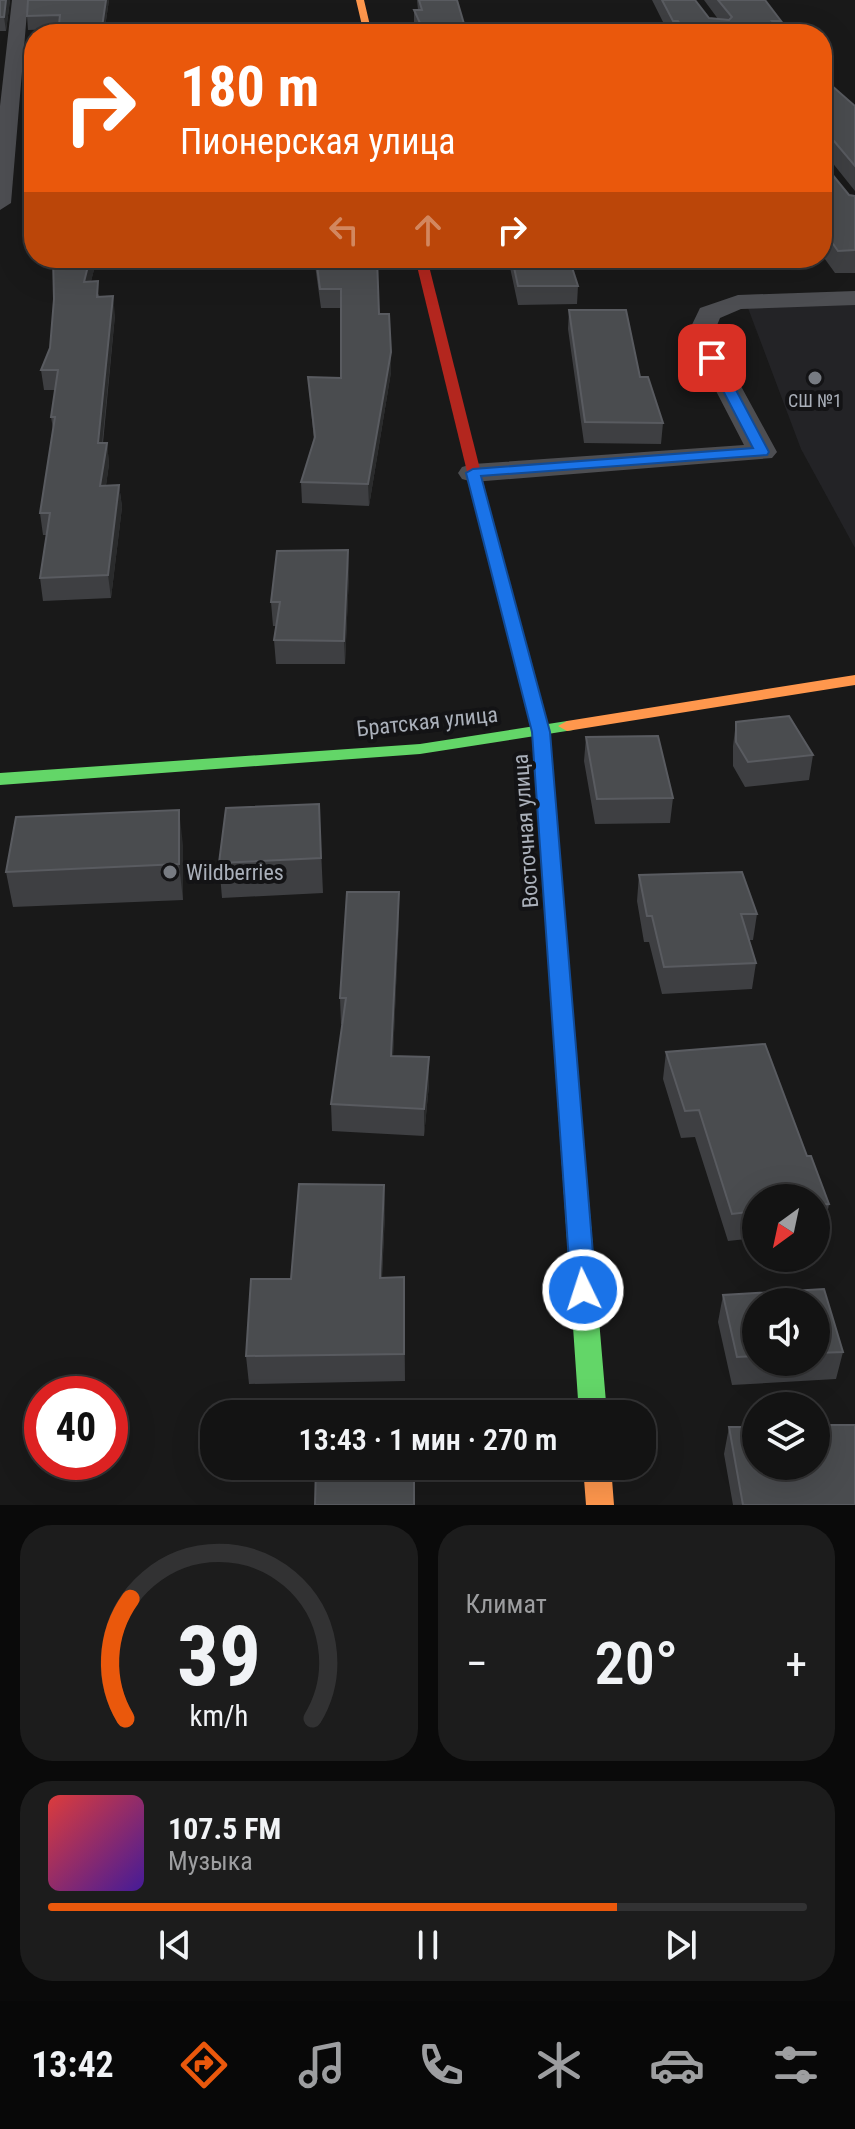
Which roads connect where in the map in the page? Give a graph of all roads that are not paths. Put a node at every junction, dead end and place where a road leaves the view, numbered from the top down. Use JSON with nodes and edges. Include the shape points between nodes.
{"nodes":[{"id":1,"x":20,"y":0,"type":"edge"},
{"id":2,"x":360,"y":0,"type":"edge"},
{"id":3,"x":366,"y":24,"type":"edge"},
{"id":4,"x":0,"y":203,"type":"edge"},
{"id":5,"x":423,"y":268,"type":"edge"},
{"id":6,"x":855,"y":298,"type":"edge"},
{"id":7,"x":473,"y":473,"type":"junction"},
{"id":8,"x":855,"y":680,"type":"edge"},
{"id":9,"x":541,"y":732,"type":"junction"},
{"id":10,"x":0,"y":779,"type":"edge"},
{"id":11,"x":592,"y":1400,"type":"edge"},
{"id":12,"x":598,"y":1480,"type":"edge"},
{"id":13,"x":600,"y":1505,"type":"edge"}],
"edges":[{"from":1,"to":4,"type":"street"},
{"from":2,"to":3,"type":"street"},
{"from":5,"to":7,"type":"street","name":"Восточная улица"},
{"from":6,"to":7,"type":"street","via":[[738,302],[709,313],[700,335],[762,452]]},
{"from":7,"to":9,"type":"street","name":"Восточная улица"},
{"from":8,"to":9,"type":"street","name":"Братская улица"},
{"from":9,"to":10,"type":"street","name":"Братская улица","via":[[420,749]]},
{"from":9,"to":11,"type":"street","name":"Восточная улица"},
{"from":12,"to":13,"type":"street"}]}
